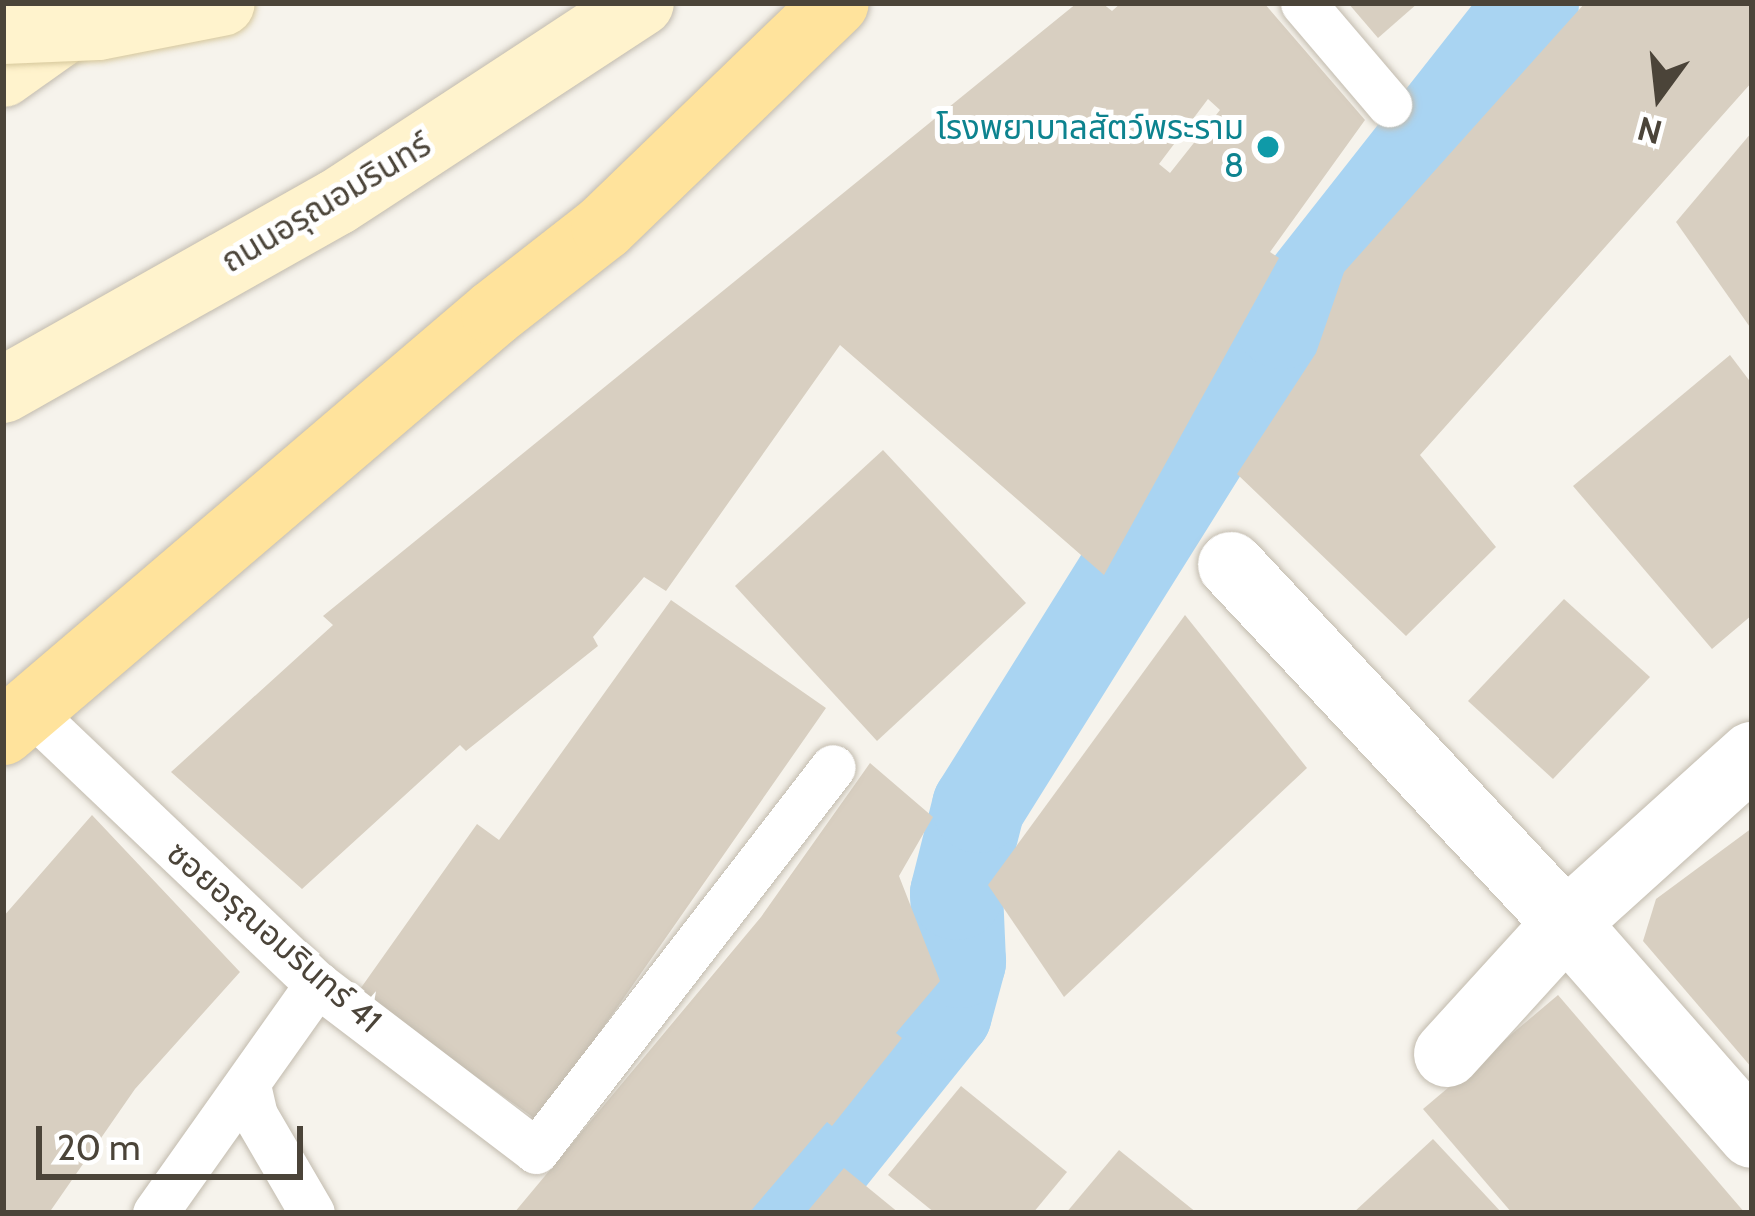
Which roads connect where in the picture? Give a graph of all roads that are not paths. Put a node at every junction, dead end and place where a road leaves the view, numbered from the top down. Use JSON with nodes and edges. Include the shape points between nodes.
{"nodes":[{"id":1,"x":102,"y":3,"type":"edge"},
{"id":2,"x":222,"y":3,"type":"edge"},
{"id":3,"x":640,"y":3,"type":"edge"},
{"id":4,"x":836,"y":3,"type":"edge"},
{"id":5,"x":1303,"y":3,"type":"edge"},
{"id":6,"x":3,"y":31,"type":"edge"},
{"id":7,"x":3,"y":74,"type":"edge"},
{"id":8,"x":1389,"y":104,"type":"dead end"},
{"id":9,"x":3,"y":390,"type":"edge"},
{"id":10,"x":1231,"y":565,"type":"dead end"},
{"id":11,"x":15,"y":719,"type":"edge"},
{"id":12,"x":1752,"y":755,"type":"edge"},
{"id":13,"x":833,"y":767,"type":"dead end"},
{"id":14,"x":1566,"y":923,"type":"junction"},
{"id":15,"x":317,"y":984,"type":"junction"},
{"id":16,"x":1447,"y":1054,"type":"dead end"},
{"id":17,"x":248,"y":1084,"type":"junction"},
{"id":18,"x":1752,"y":1135,"type":"edge"},
{"id":19,"x":155,"y":1213,"type":"edge"},
{"id":20,"x":312,"y":1213,"type":"edge"}],
"edges":[{"from":1,"to":7,"type":"main road"},
{"from":2,"to":6,"type":"main road","bridge":true,"via":[[98,27]]},
{"from":3,"to":9,"type":"main road","name":"ถนนอรุณอมรินทร์","via":[[337,202]]},
{"from":4,"to":11,"type":"main road","via":[[604,226]]},
{"from":5,"to":8,"type":"lane"},
{"from":10,"to":14,"type":"street"},
{"from":11,"to":15,"type":"lane","name":"ซอยอรุณอมรินทร์ 41"},
{"from":12,"to":14,"type":"street"},
{"from":13,"to":15,"type":"lane","name":"ซอยอรุณอมรินทร์ 41","via":[[536,1151]]},
{"from":14,"to":16,"type":"street"},
{"from":14,"to":18,"type":"street"},
{"from":15,"to":17,"type":"lane"},
{"from":17,"to":19,"type":"lane"},
{"from":17,"to":20,"type":"lane","via":[[255,1115]]}]}
